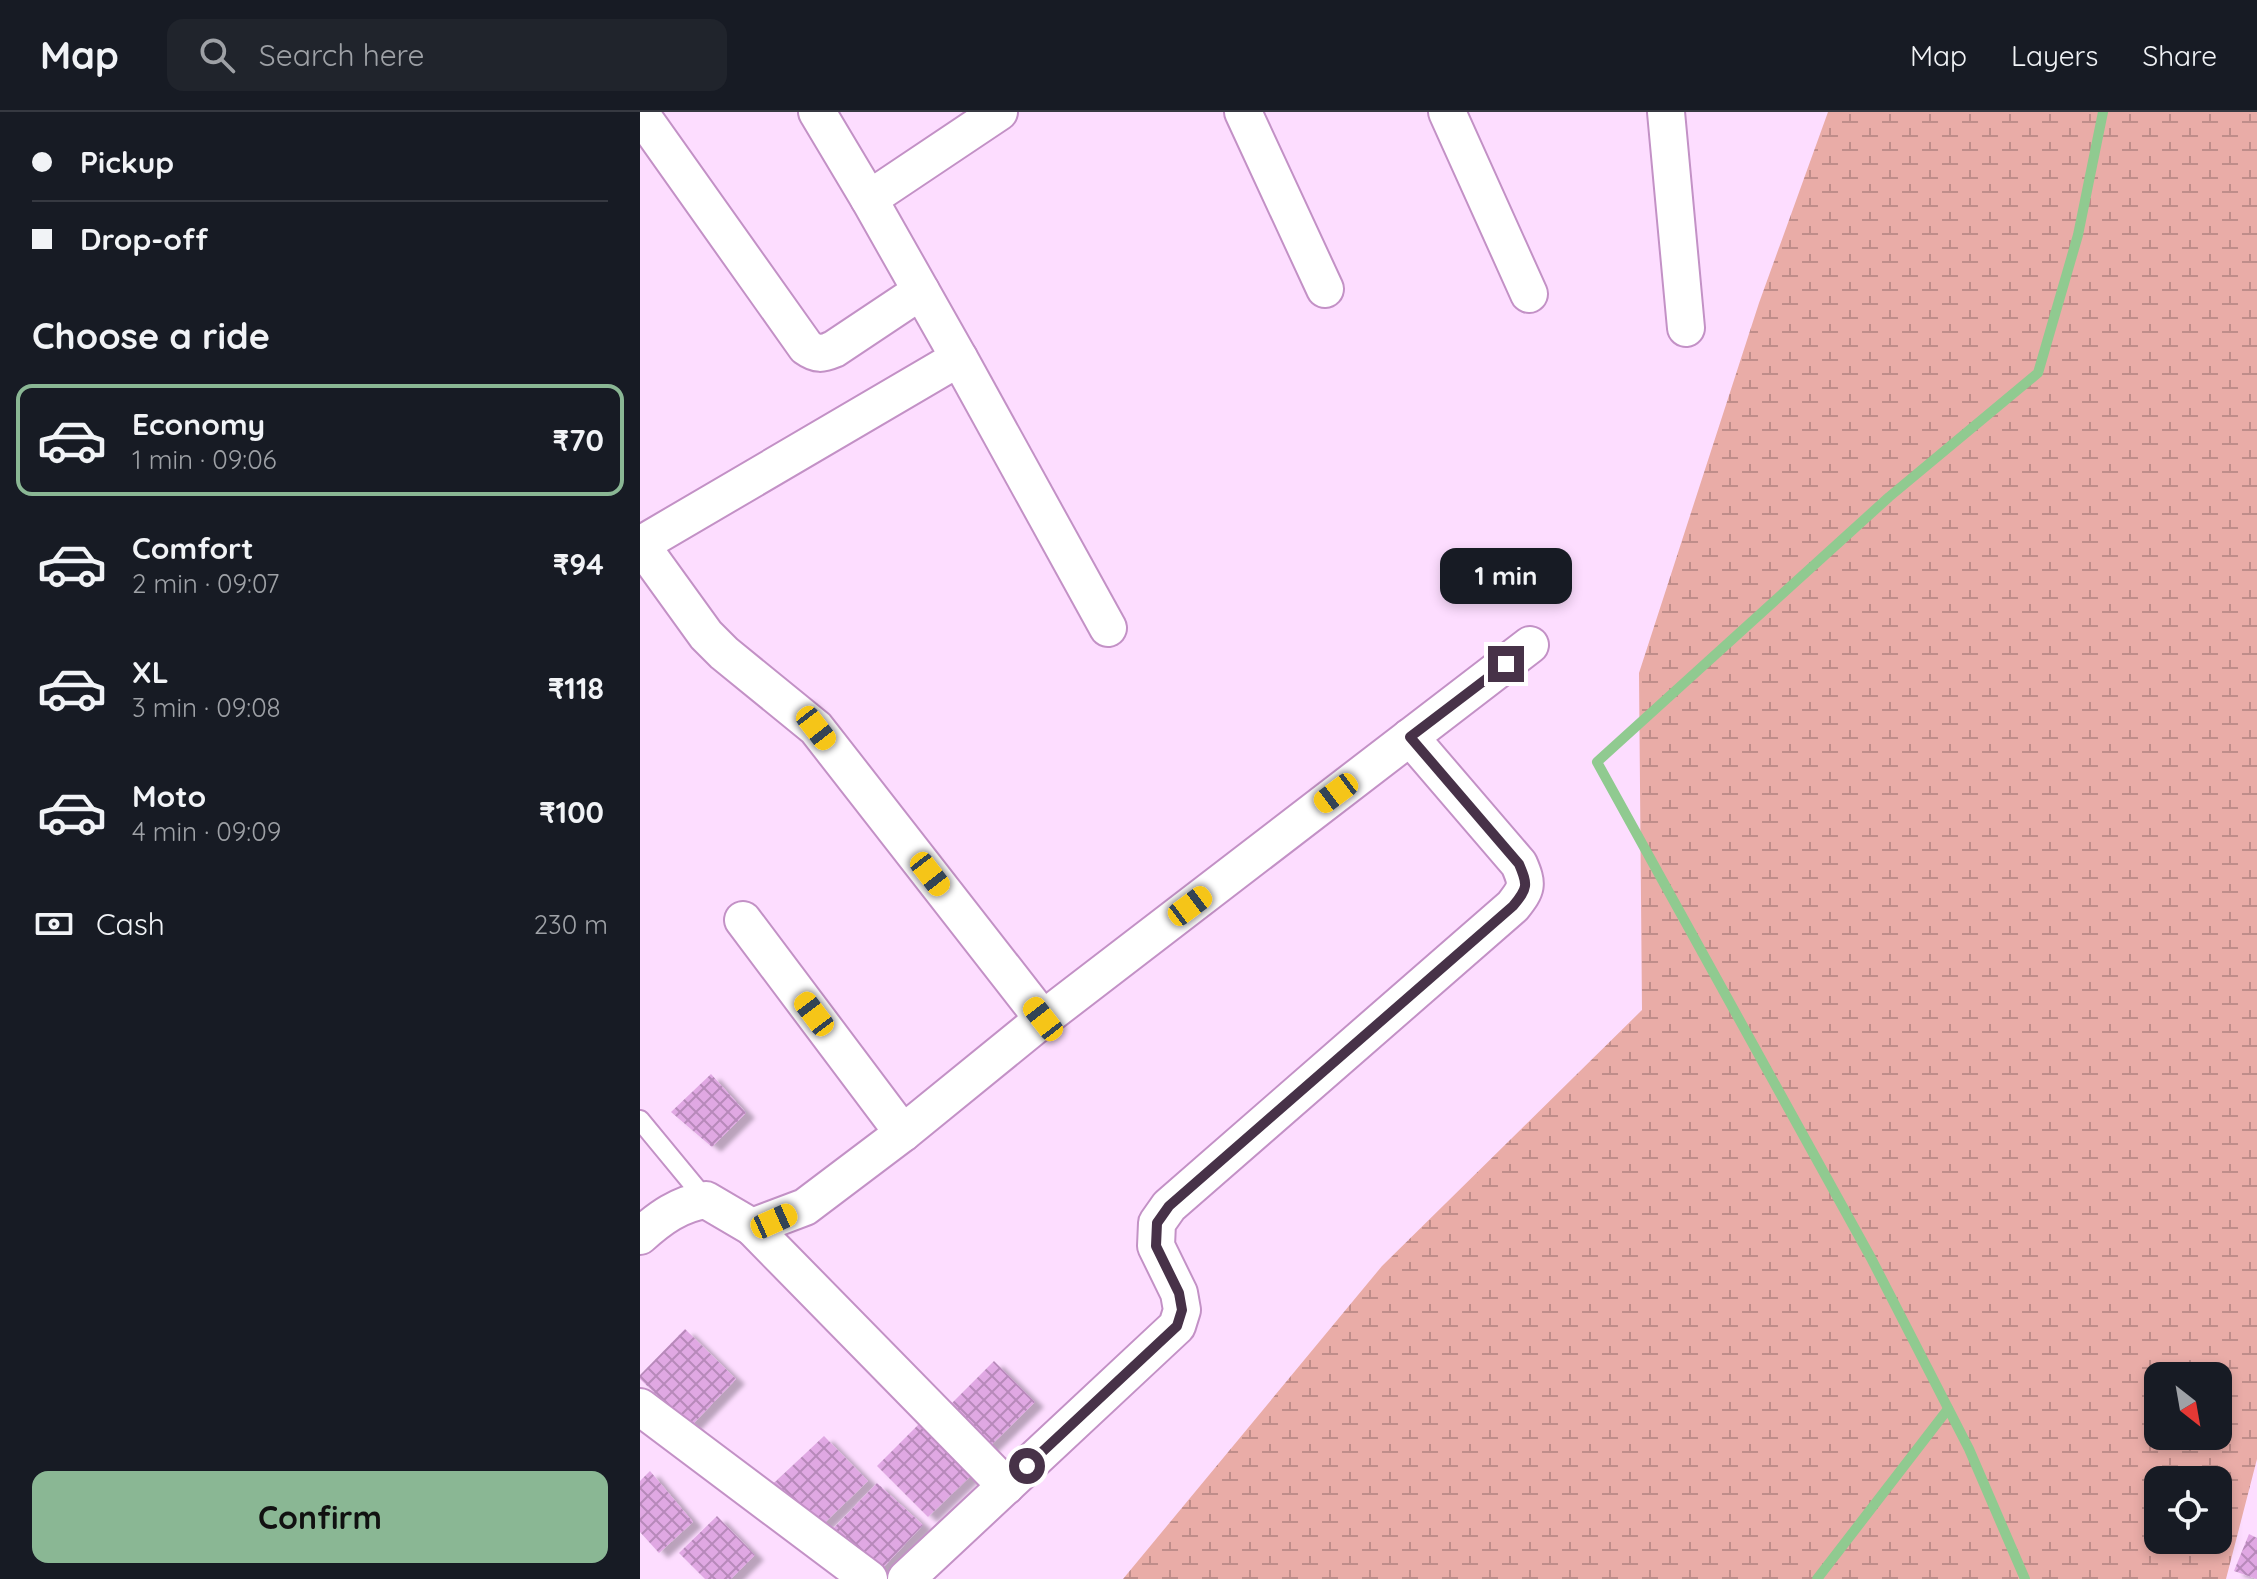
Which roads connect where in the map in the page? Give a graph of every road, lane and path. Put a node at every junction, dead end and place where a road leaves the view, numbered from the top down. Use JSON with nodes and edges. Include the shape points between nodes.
{"nodes":[{"id":1,"x":817,"y":112,"type":"edge"},
{"id":2,"x":999,"y":112,"type":"edge"},
{"id":3,"x":1243,"y":112,"type":"edge"},
{"id":4,"x":1447,"y":112,"type":"edge"},
{"id":5,"x":1666,"y":112,"type":"edge"},
{"id":6,"x":640,"y":113,"type":"edge"},
{"id":7,"x":869,"y":199,"type":"junction"},
{"id":8,"x":1325,"y":289,"type":"dead end"},
{"id":9,"x":921,"y":291,"type":"junction"},
{"id":10,"x":1529,"y":294,"type":"dead end"},
{"id":11,"x":1686,"y":328,"type":"dead end"},
{"id":12,"x":959,"y":358,"type":"junction"},
{"id":13,"x":644,"y":533,"type":"edge"},
{"id":14,"x":1108,"y":628,"type":"dead end"},
{"id":15,"x":1530,"y":645,"type":"dead end"},
{"id":16,"x":1410,"y":737,"type":"junction"},
{"id":17,"x":743,"y":920,"type":"dead end"},
{"id":18,"x":1043,"y":1019,"type":"junction"},
{"id":19,"x":640,"y":1120,"type":"edge"},
{"id":20,"x":903,"y":1133,"type":"junction"},
{"id":21,"x":706,"y":1200,"type":"junction"},
{"id":22,"x":752,"y":1227,"type":"junction"},
{"id":23,"x":640,"y":1236,"type":"edge"},
{"id":24,"x":640,"y":1407,"type":"edge"},
{"id":25,"x":1006,"y":1486,"type":"junction"},
{"id":26,"x":869,"y":1579,"type":"edge"},
{"id":27,"x":906,"y":1579,"type":"edge"}],
"edges":[{"from":1,"to":7,"type":"street"},
{"from":2,"to":7,"type":"street"},
{"from":3,"to":8,"type":"street"},
{"from":4,"to":10,"type":"street"},
{"from":5,"to":11,"type":"street"},
{"from":6,"to":9,"type":"street","via":[[814,353],[834,349]]},
{"from":7,"to":9,"type":"street"},
{"from":9,"to":12,"type":"street"},
{"from":12,"to":13,"type":"street"},
{"from":12,"to":14,"type":"street"},
{"from":13,"to":18,"type":"street","via":[[706,635],[816,728]]},
{"from":15,"to":16,"type":"street"},
{"from":16,"to":18,"type":"street"},
{"from":16,"to":25,"type":"street","via":[[1519,864],[1527,881],[1524,892],[1169,1206],[1157,1223],[1156,1246],[1179,1293],[1182,1310],[1177,1326]]},
{"from":17,"to":20,"type":"street"},
{"from":18,"to":20,"type":"street"},
{"from":19,"to":21,"type":"lane"},
{"from":20,"to":22,"type":"street","via":[[805,1207]]},
{"from":21,"to":22,"type":"street"},
{"from":21,"to":23,"type":"street","via":[[660,1218]]},
{"from":22,"to":25,"type":"street"},
{"from":24,"to":26,"type":"street"},
{"from":25,"to":27,"type":"street"}]}
